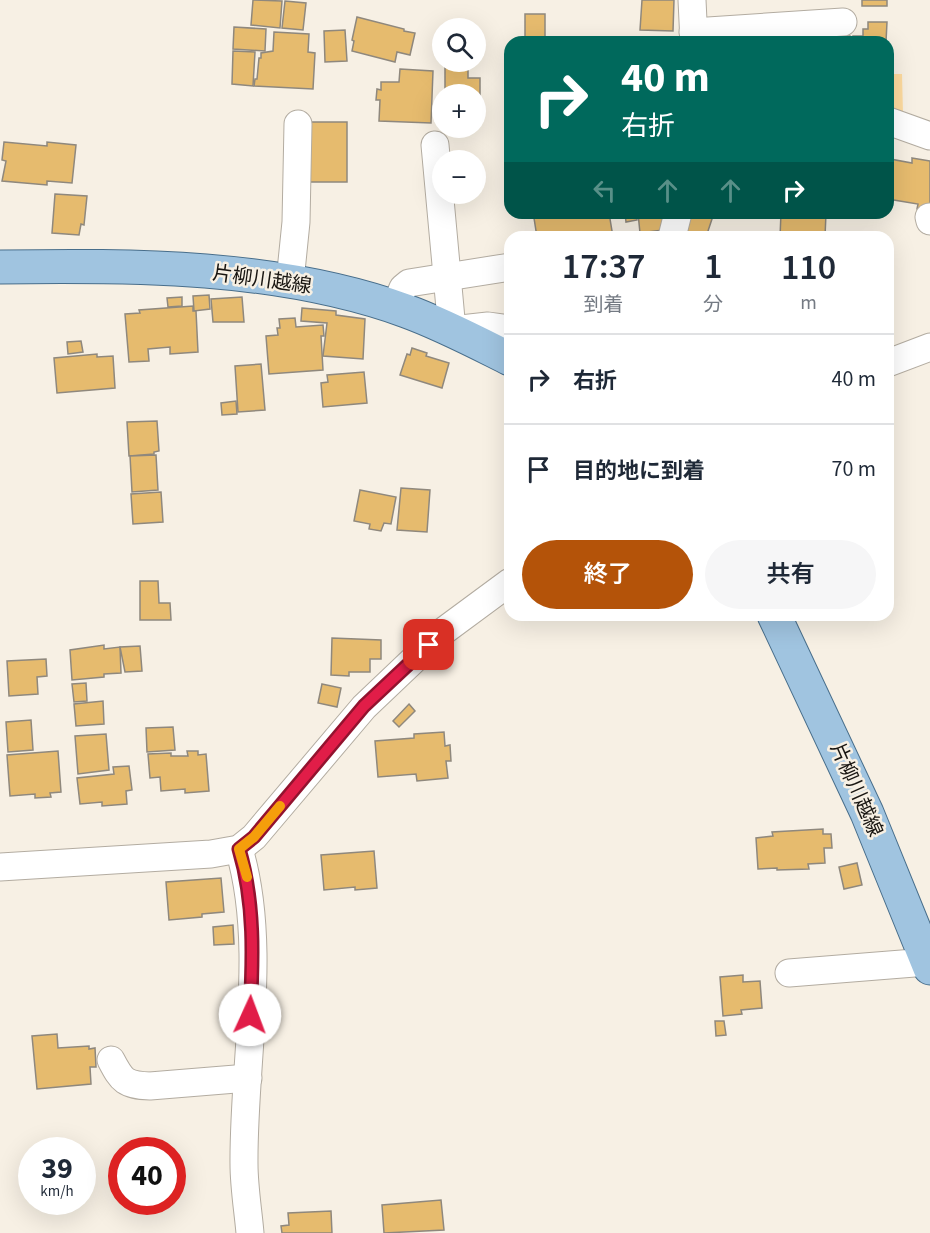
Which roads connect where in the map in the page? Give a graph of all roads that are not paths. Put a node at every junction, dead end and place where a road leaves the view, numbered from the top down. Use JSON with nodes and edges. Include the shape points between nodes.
{"nodes":[{"id":1,"x":692,"y":0,"type":"edge"},
{"id":2,"x":843,"y":22,"type":"dead end"},
{"id":3,"x":694,"y":36,"type":"edge"},
{"id":4,"x":704,"y":36,"type":"edge"},
{"id":5,"x":894,"y":123,"type":"edge"},
{"id":6,"x":298,"y":124,"type":"dead end"},
{"id":7,"x":930,"y":136,"type":"edge"},
{"id":8,"x":435,"y":145,"type":"dead end"},
{"id":9,"x":0,"y":267,"type":"edge"},
{"id":10,"x":504,"y":268,"type":"edge"},
{"id":11,"x":448,"y":276,"type":"junction"},
{"id":12,"x":290,"y":281,"type":"junction"},
{"id":13,"x":395,"y":307,"type":"junction"},
{"id":14,"x":504,"y":328,"type":"edge"},
{"id":15,"x":452,"y":330,"type":"junction"},
{"id":16,"x":930,"y":347,"type":"edge"},
{"id":17,"x":504,"y":356,"type":"edge"},
{"id":18,"x":894,"y":361,"type":"edge"},
{"id":19,"x":504,"y":586,"type":"edge"},
{"id":20,"x":777,"y":621,"type":"edge"},
{"id":21,"x":239,"y":849,"type":"junction"},
{"id":22,"x":0,"y":867,"type":"edge"},
{"id":23,"x":929,"y":965,"type":"edge"},
{"id":24,"x":789,"y":973,"type":"dead end"},
{"id":25,"x":111,"y":1060,"type":"dead end"},
{"id":26,"x":248,"y":1078,"type":"junction"},
{"id":27,"x":250,"y":1233,"type":"edge"}],
"edges":[{"from":1,"to":3,"type":"street"},
{"from":2,"to":4,"type":"street"},
{"from":5,"to":7,"type":"street"},
{"from":6,"to":12,"type":"street"},
{"from":8,"to":11,"type":"street"},
{"from":9,"to":12,"type":"main road","name":"片柳川越線","via":[[87,266],[243,274]]},
{"from":10,"to":11,"type":"street"},
{"from":11,"to":13,"type":"street","via":[[409,283]]},
{"from":11,"to":15,"type":"street"},
{"from":12,"to":13,"type":"main road","name":"片柳川越線"},
{"from":13,"to":15,"type":"main road","name":"片柳川越線"},
{"from":14,"to":15,"type":"street"},
{"from":15,"to":17,"type":"main road","name":"片柳川越線"},
{"from":16,"to":18,"type":"street"},
{"from":19,"to":21,"type":"street","via":[[445,630],[364,706],[254,837]]},
{"from":20,"to":23,"type":"main road","name":"片柳川越線","via":[[867,813]]},
{"from":21,"to":22,"type":"street"},
{"from":21,"to":26,"type":"street","via":[[248,878],[253,951]]},
{"from":23,"to":24,"type":"street"},
{"from":25,"to":26,"type":"street","via":[[120,1078],[135,1085]]},
{"from":26,"to":27,"type":"street","via":[[244,1166]]}]}
